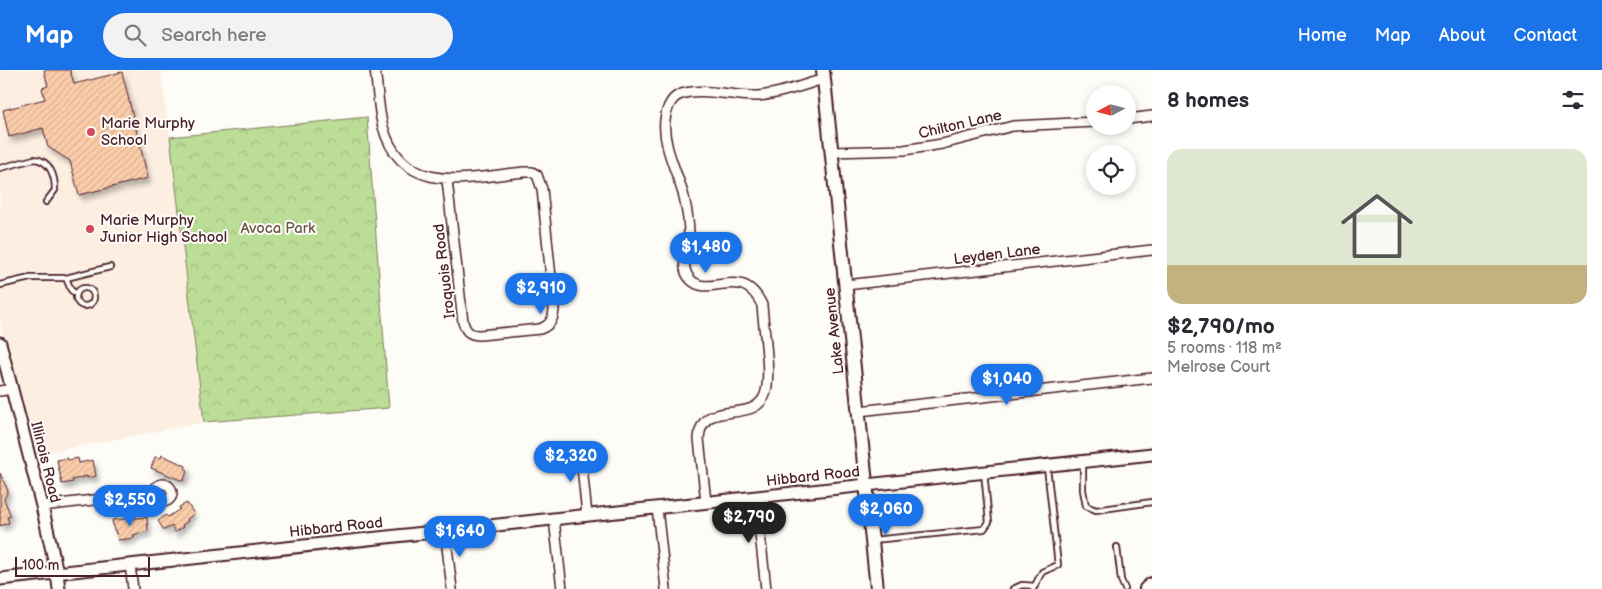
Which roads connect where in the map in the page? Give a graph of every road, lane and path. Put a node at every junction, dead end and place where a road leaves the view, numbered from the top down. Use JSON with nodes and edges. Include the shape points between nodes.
{"nodes":[{"id":1,"x":375,"y":70,"type":"edge"},
{"id":2,"x":824,"y":74,"type":"edge"},
{"id":3,"x":1152,"y":116,"type":"edge"},
{"id":4,"x":1136,"y":118,"type":"edge"},
{"id":5,"x":1086,"y":122,"type":"edge"},
{"id":6,"x":832,"y":152,"type":"junction"},
{"id":7,"x":0,"y":168,"type":"edge"},
{"id":8,"x":447,"y":180,"type":"junction"},
{"id":9,"x":46,"y":202,"type":"dead end"},
{"id":10,"x":1152,"y":250,"type":"edge"},
{"id":11,"x":110,"y":267,"type":"dead end"},
{"id":12,"x":66,"y":278,"type":"junction"},
{"id":13,"x":0,"y":285,"type":"edge"},
{"id":14,"x":846,"y":285,"type":"junction"},
{"id":15,"x":76,"y":294,"type":"junction"},
{"id":16,"x":0,"y":343,"type":"edge"},
{"id":17,"x":1152,"y":378,"type":"edge"},
{"id":18,"x":12,"y":388,"type":"junction"},
{"id":19,"x":0,"y":392,"type":"edge"},
{"id":20,"x":859,"y":411,"type":"junction"},
{"id":21,"x":580,"y":448,"type":"dead end"},
{"id":22,"x":1152,"y":454,"type":"edge"},
{"id":23,"x":1083,"y":462,"type":"junction"},
{"id":24,"x":1047,"y":466,"type":"junction"},
{"id":25,"x":984,"y":472,"type":"junction"},
{"id":26,"x":867,"y":485,"type":"junction"},
{"id":27,"x":154,"y":493,"type":"dead end"},
{"id":28,"x":756,"y":497,"type":"junction"},
{"id":29,"x":706,"y":502,"type":"junction"},
{"id":30,"x":1152,"y":502,"type":"edge"},
{"id":31,"x":42,"y":506,"type":"junction"},
{"id":32,"x":657,"y":508,"type":"junction"},
{"id":33,"x":586,"y":515,"type":"junction"},
{"id":34,"x":554,"y":519,"type":"junction"},
{"id":35,"x":445,"y":530,"type":"junction"},
{"id":36,"x":872,"y":540,"type":"junction"},
{"id":37,"x":1117,"y":547,"type":"dead end"},
{"id":38,"x":130,"y":564,"type":"junction"},
{"id":39,"x":57,"y":572,"type":"junction"},
{"id":40,"x":0,"y":579,"type":"edge"},
{"id":41,"x":1152,"y":585,"type":"edge"},
{"id":42,"x":1034,"y":587,"type":"edge"},
{"id":43,"x":59,"y":589,"type":"edge"},
{"id":44,"x":133,"y":589,"type":"edge"},
{"id":45,"x":452,"y":589,"type":"edge"},
{"id":46,"x":562,"y":589,"type":"edge"},
{"id":47,"x":666,"y":589,"type":"edge"},
{"id":48,"x":766,"y":589,"type":"edge"},
{"id":49,"x":877,"y":589,"type":"edge"},
{"id":50,"x":1013,"y":589,"type":"edge"},
{"id":51,"x":1124,"y":589,"type":"edge"},
{"id":52,"x":1147,"y":589,"type":"edge"}],
"edges":[{"from":1,"to":8,"type":"street","name":"Iroquois Road","via":[[383,128],[395,152],[422,175]]},
{"from":2,"to":6,"type":"main road","name":"Lake Avenue"},
{"from":2,"to":29,"type":"street","via":[[785,91],[757,96],[684,93],[676,96],[668,109],[665,121],[667,144],[688,221],[686,272],[690,280],[704,286],[744,285],[752,289],[762,305],[767,369],[765,396],[753,408],[708,418],[699,430]]},
{"from":3,"to":4,"type":"street"},
{"from":5,"to":6,"type":"street","name":"Chilton Lane","via":[[1014,126],[904,150]]},
{"from":6,"to":14,"type":"main road","name":"Lake Avenue"},
{"from":7,"to":9,"type":"lane","via":[[34,159],[45,163],[52,172],[55,190]]},
{"from":8,"to":8,"type":"street","name":"Iroquois Road","via":[[524,172],[537,175],[542,189],[554,307],[551,322],[545,327],[480,335],[469,333],[465,328]]},
{"from":10,"to":14,"type":"street","name":"Leyden Lane"},
{"from":11,"to":12,"type":"lane"},
{"from":12,"to":13,"type":"lane","via":[[30,278]]},
{"from":12,"to":15,"type":"lane"},
{"from":14,"to":20,"type":"main road","name":"Lake Avenue"},
{"from":15,"to":15,"type":"lane","via":[[80,305],[86,306],[94,301],[93,292],[88,288],[82,288]]},
{"from":16,"to":18,"type":"street","name":"Illinois Road"},
{"from":17,"to":20,"type":"street"},
{"from":18,"to":19,"type":"street"},
{"from":18,"to":31,"type":"street","name":"Illinois Road"},
{"from":20,"to":26,"type":"main road","name":"Lake Avenue"},
{"from":21,"to":33,"type":"street"},
{"from":22,"to":23,"type":"street","name":"Hibbard Road"},
{"from":23,"to":24,"type":"street","name":"Hibbard Road"},
{"from":23,"to":30,"type":"lane","via":[[1086,506],[1096,510]]},
{"from":24,"to":25,"type":"street","name":"Hibbard Road"},
{"from":24,"to":42,"type":"lane","via":[[1058,565],[1042,572]]},
{"from":25,"to":26,"type":"street","name":"Hibbard Road"},
{"from":25,"to":36,"type":"lane","via":[[989,522],[984,529]]},
{"from":26,"to":28,"type":"street","name":"Hibbard Road"},
{"from":26,"to":36,"type":"main road","name":"Lake Avenue"},
{"from":27,"to":31,"type":"street"},
{"from":28,"to":29,"type":"street","name":"Hibbard Road"},
{"from":28,"to":48,"type":"street"},
{"from":29,"to":32,"type":"street","name":"Hibbard Road"},
{"from":31,"to":39,"type":"street","name":"Illinois Road"},
{"from":32,"to":33,"type":"street","name":"Hibbard Road"},
{"from":32,"to":47,"type":"street"},
{"from":33,"to":34,"type":"street","name":"Hibbard Road"},
{"from":34,"to":35,"type":"street","name":"Hibbard Road"},
{"from":34,"to":46,"type":"street"},
{"from":35,"to":38,"type":"street","name":"Hibbard Road"},
{"from":35,"to":45,"type":"street"},
{"from":36,"to":49,"type":"main road","name":"Lake Avenue"},
{"from":37,"to":51,"type":"lane"},
{"from":38,"to":39,"type":"street","name":"Hibbard Road"},
{"from":38,"to":44,"type":"street"},
{"from":39,"to":40,"type":"street","name":"Hibbard Road"},
{"from":39,"to":43,"type":"street","name":"Illinois Road"},
{"from":41,"to":52,"type":"main road"},
{"from":42,"to":50,"type":"lane","via":[[1022,585]]}]}
